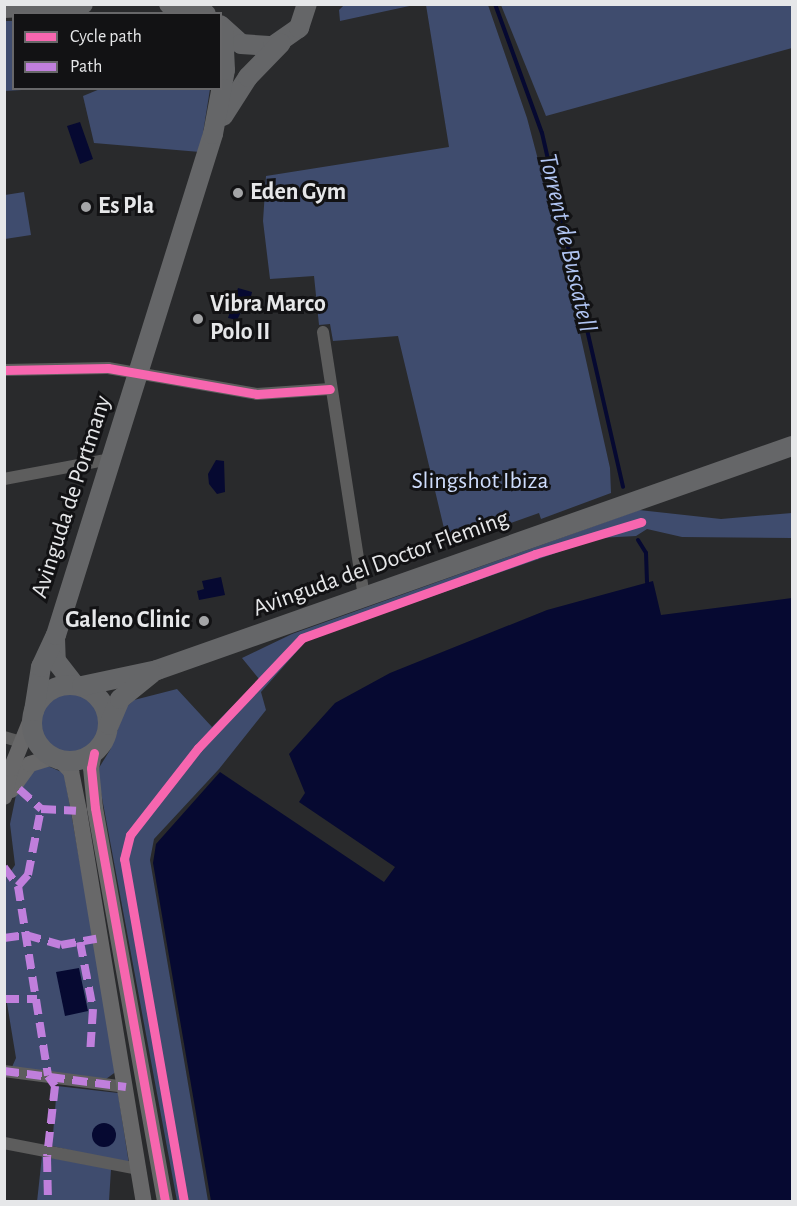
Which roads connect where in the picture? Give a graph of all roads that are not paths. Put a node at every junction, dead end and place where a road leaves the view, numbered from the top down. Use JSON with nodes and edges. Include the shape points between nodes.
{"nodes":[{"id":1,"x":83,"y":4,"type":"edge"},
{"id":2,"x":169,"y":4,"type":"edge"},
{"id":3,"x":307,"y":4,"type":"edge"},
{"id":4,"x":4,"y":8,"type":"edge"},
{"id":5,"x":199,"y":12,"type":"edge"},
{"id":6,"x":222,"y":25,"type":"edge"},
{"id":7,"x":281,"y":43,"type":"junction"},
{"id":8,"x":222,"y":46,"type":"edge"},
{"id":9,"x":222,"y":86,"type":"edge"},
{"id":10,"x":221,"y":90,"type":"edge"},
{"id":11,"x":213,"y":134,"type":"junction"},
{"id":12,"x":323,"y":332,"type":"dead end"},
{"id":13,"x":4,"y":370,"type":"edge"},
{"id":14,"x":139,"y":370,"type":"junction"},
{"id":15,"x":330,"y":389,"type":"junction"},
{"id":16,"x":792,"y":446,"type":"edge"},
{"id":17,"x":111,"y":459,"type":"junction"},
{"id":18,"x":4,"y":479,"type":"edge"},
{"id":19,"x":364,"y":596,"type":"junction"},
{"id":20,"x":56,"y":635,"type":"junction"},
{"id":21,"x":157,"y":670,"type":"junction"},
{"id":22,"x":78,"y":685,"type":"junction"},
{"id":23,"x":33,"y":714,"type":"junction"},
{"id":24,"x":108,"y":726,"type":"junction"},
{"id":25,"x":13,"y":740,"type":"edge"},
{"id":26,"x":94,"y":753,"type":"junction"},
{"id":27,"x":56,"y":758,"type":"junction"},
{"id":28,"x":4,"y":800,"type":"edge"},
{"id":29,"x":4,"y":1071,"type":"edge"},
{"id":30,"x":126,"y":1087,"type":"junction"},
{"id":31,"x":145,"y":1089,"type":"junction"},
{"id":32,"x":4,"y":1143,"type":"edge"},
{"id":33,"x":156,"y":1156,"type":"junction"},
{"id":34,"x":138,"y":1169,"type":"junction"},
{"id":35,"x":144,"y":1202,"type":"edge"},
{"id":36,"x":165,"y":1202,"type":"edge"}],
"edges":[{"from":1,"to":4,"type":"main road"},
{"from":2,"to":5,"type":"main road"},
{"from":3,"to":7,"type":"main road","name":"Avinguda de Portmany","via":[[299,28]]},
{"from":6,"to":7,"type":"main road","via":[[249,47]]},
{"from":7,"to":11,"type":"main road","name":"Avinguda de Portmany","via":[[234,96]]},
{"from":8,"to":9,"type":"main road","name":"Avinguda de Portmany"},
{"from":10,"to":11,"type":"main road","name":"Avinguda de Portmany"},
{"from":11,"to":14,"type":"main road","name":"Avinguda de Portmany"},
{"from":12,"to":15,"type":"street"},
{"from":13,"to":14,"type":"street"},
{"from":14,"to":15,"type":"street","via":[[257,394]]},
{"from":14,"to":17,"type":"main road","name":"Avinguda de Portmany"},
{"from":15,"to":19,"type":"street"},
{"from":16,"to":19,"type":"main road","name":"Avinguda del Doctor Fleming"},
{"from":17,"to":18,"type":"street"},
{"from":17,"to":20,"type":"main road","name":"Avinguda de Portmany"},
{"from":19,"to":21,"type":"main road","name":"Avinguda del Doctor Fleming"},
{"from":20,"to":22,"type":"main road","name":"Avinguda de Portmany","via":[[56,661]]},
{"from":20,"to":23,"type":"main road","name":"Avinguda de Portmany","via":[[41,667]]},
{"from":21,"to":22,"type":"main road","name":"Avinguda del Doctor Fleming"},
{"from":21,"to":24,"type":"main road","name":"Avinguda del Doctor Fleming","via":[[120,699]]},
{"from":22,"to":23,"type":"main road","via":[[49,691]]},
{"from":22,"to":24,"type":"main road","via":[[102,701]]},
{"from":23,"to":25,"type":"street"},
{"from":23,"to":27,"type":"main road","via":[[36,740]]},
{"from":24,"to":26,"type":"main road","via":[[104,741]]},
{"from":25,"to":28,"type":"street"},
{"from":26,"to":27,"type":"main road","via":[[74,761]]},
{"from":26,"to":31,"type":"street","via":[[91,768],[95,808]]},
{"from":27,"to":28,"type":"street","via":[[26,767]]},
{"from":27,"to":30,"type":"street","via":[[71,771]]},
{"from":29,"to":30,"type":"street"},
{"from":30,"to":31,"type":"street"},
{"from":30,"to":34,"type":"street"},
{"from":31,"to":33,"type":"street"},
{"from":32,"to":34,"type":"street"},
{"from":33,"to":34,"type":"street"},
{"from":33,"to":36,"type":"street"},
{"from":34,"to":35,"type":"street"}]}
